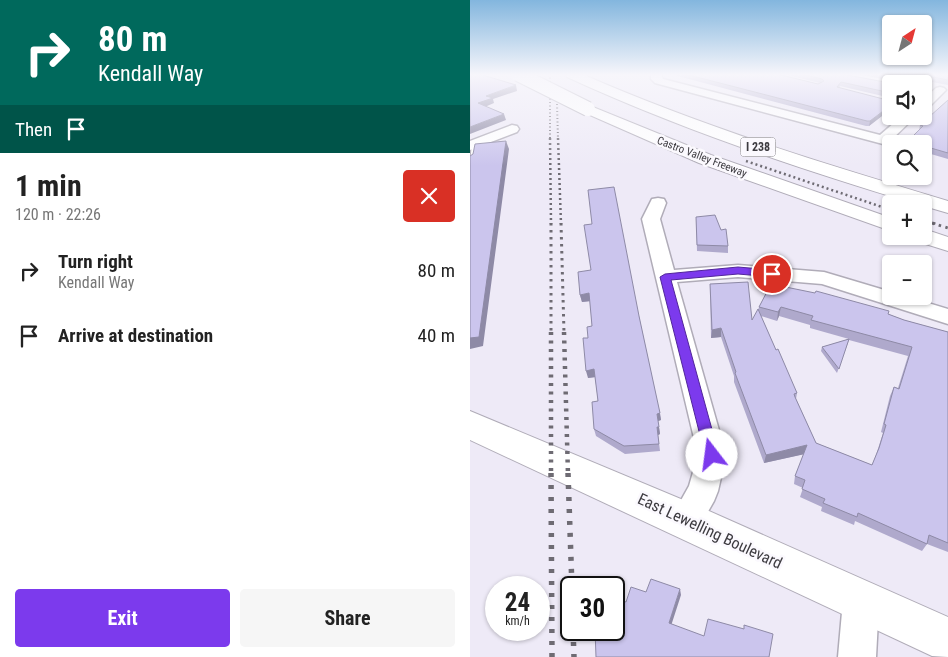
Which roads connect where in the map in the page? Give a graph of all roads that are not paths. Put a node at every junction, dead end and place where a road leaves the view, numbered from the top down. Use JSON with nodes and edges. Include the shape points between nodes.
{"nodes":[{"id":1,"x":579,"y":105,"type":"edge"},
{"id":2,"x":644,"y":105,"type":"edge"},
{"id":3,"x":749,"y":105,"type":"edge"},
{"id":4,"x":900,"y":125,"type":"edge"},
{"id":5,"x":512,"y":129,"type":"dead end"},
{"id":6,"x":472,"y":145,"type":"edge"},
{"id":7,"x":470,"y":162,"type":"edge"},
{"id":8,"x":658,"y":203,"type":"dead end"},
{"id":9,"x":948,"y":207,"type":"edge"},
{"id":10,"x":882,"y":222,"type":"edge"},
{"id":11,"x":932,"y":239,"type":"edge"},
{"id":12,"x":948,"y":244,"type":"edge"},
{"id":13,"x":665,"y":277,"type":"junction"},
{"id":14,"x":948,"y":316,"type":"edge"},
{"id":15,"x":470,"y":425,"type":"edge"},
{"id":16,"x":686,"y":520,"type":"junction"},
{"id":17,"x":861,"y":601,"type":"junction"},
{"id":18,"x":948,"y":640,"type":"edge"},
{"id":19,"x":857,"y":657,"type":"edge"}],
"edges":[{"from":1,"to":10,"type":"main road","name":"Castro Valley Freeway","number":"I 238","bridge":true,"via":[[705,159]]},
{"from":2,"to":9,"type":"main road","number":"I 238","via":[[735,139]]},
{"from":3,"to":4,"type":"street","via":[[883,140]]},
{"from":5,"to":6,"type":"street"},
{"from":6,"to":7,"type":"lane"},
{"from":8,"to":13,"type":"street","via":[[651,219]]},
{"from":11,"to":12,"type":"main road"},
{"from":13,"to":14,"type":"street","via":[[738,270],[824,278]]},
{"from":13,"to":16,"type":"street","via":[[712,455],[703,491]]},
{"from":15,"to":16,"type":"main road","name":"East Lewelling Boulevard"},
{"from":16,"to":17,"type":"main road","name":"East Lewelling Boulevard"},
{"from":17,"to":18,"type":"main road","name":"East Lewelling Boulevard"},
{"from":17,"to":19,"type":"street"}]}
